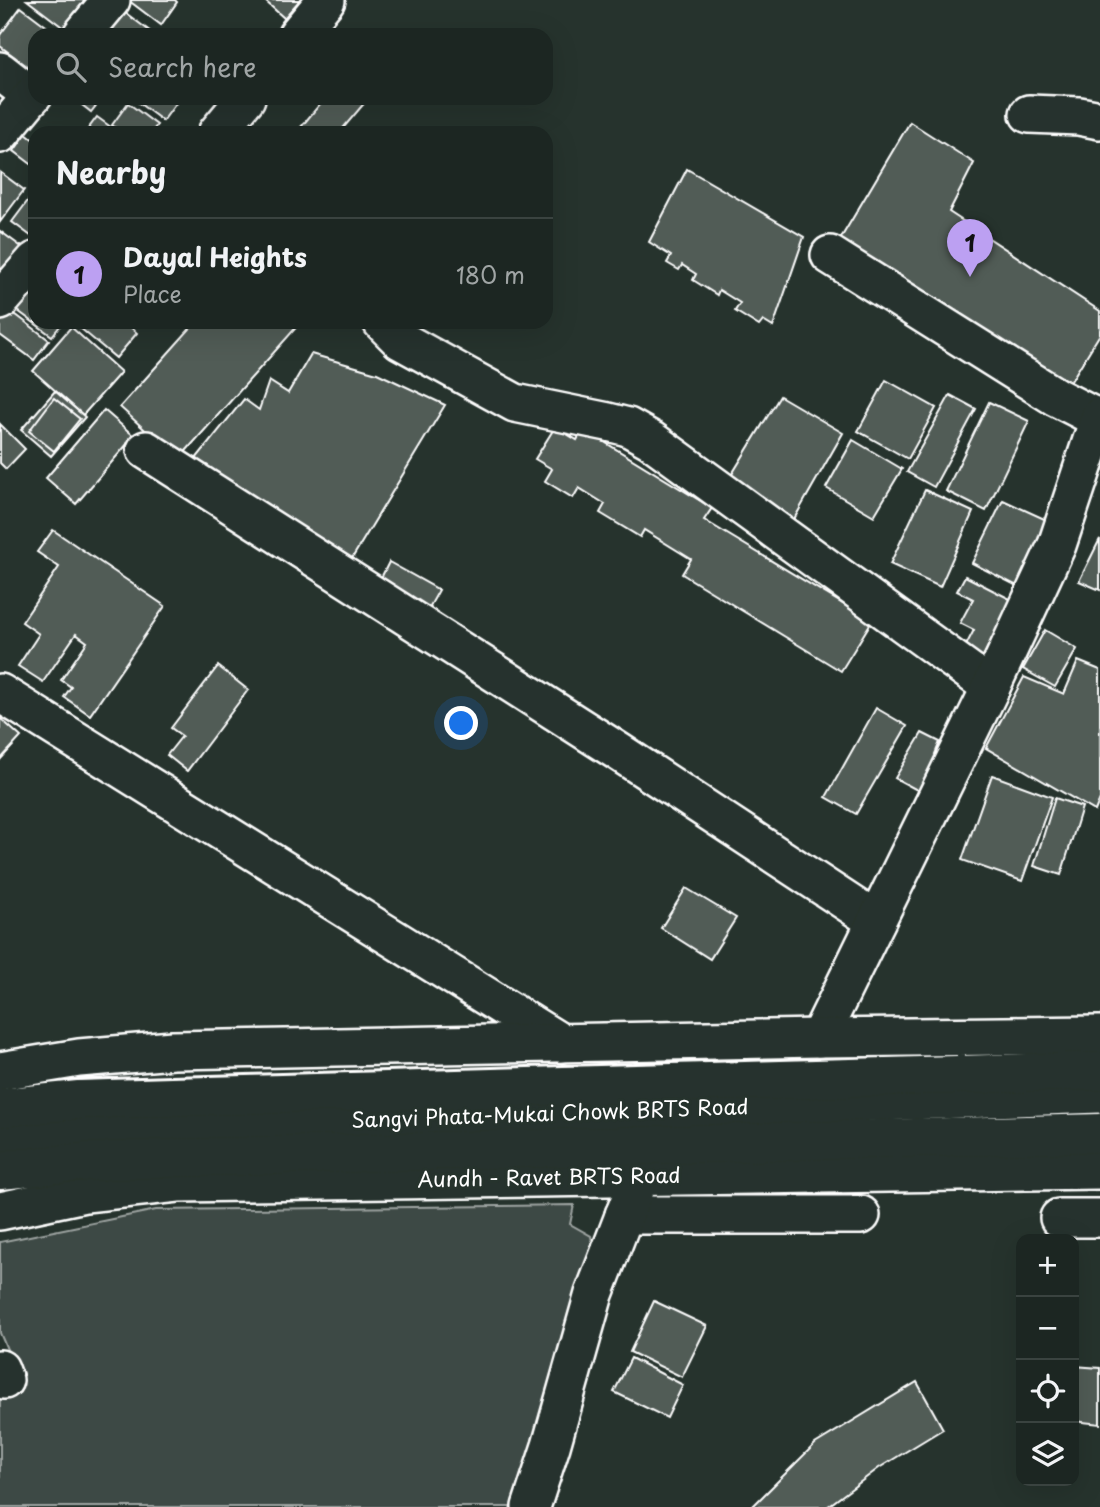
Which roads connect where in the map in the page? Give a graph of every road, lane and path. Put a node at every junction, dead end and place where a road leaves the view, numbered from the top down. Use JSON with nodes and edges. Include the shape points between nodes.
{"nodes":[{"id":1,"x":111,"y":0,"type":"edge"},
{"id":2,"x":326,"y":0,"type":"edge"},
{"id":3,"x":88,"y":28,"type":"edge"},
{"id":4,"x":304,"y":28,"type":"edge"},
{"id":5,"x":0,"y":71,"type":"edge"},
{"id":6,"x":28,"y":91,"type":"edge"},
{"id":7,"x":28,"y":100,"type":"edge"},
{"id":8,"x":240,"y":105,"type":"edge"},
{"id":9,"x":1029,"y":114,"type":"dead end"},
{"id":10,"x":1100,"y":120,"type":"edge"},
{"id":11,"x":223,"y":126,"type":"edge"},
{"id":12,"x":0,"y":134,"type":"edge"},
{"id":13,"x":830,"y":255,"type":"dead end"},
{"id":14,"x":28,"y":269,"type":"edge"},
{"id":15,"x":0,"y":301,"type":"edge"},
{"id":16,"x":389,"y":329,"type":"edge"},
{"id":17,"x":1099,"y":417,"type":"edge"},
{"id":18,"x":146,"y":450,"type":"dead end"},
{"id":19,"x":991,"y":687,"type":"junction"},
{"id":20,"x":0,"y":693,"type":"edge"},
{"id":21,"x":876,"y":921,"type":"junction"},
{"id":22,"x":1100,"y":1035,"type":"edge"},
{"id":23,"x":818,"y":1038,"type":"junction"},
{"id":24,"x":561,"y":1042,"type":"junction"},
{"id":25,"x":0,"y":1071,"type":"edge"},
{"id":26,"x":1100,"y":1071,"type":"edge"},
{"id":27,"x":1100,"y":1094,"type":"edge"},
{"id":28,"x":0,"y":1108,"type":"edge"},
{"id":29,"x":1100,"y":1133,"type":"edge"},
{"id":30,"x":0,"y":1139,"type":"edge"},
{"id":31,"x":0,"y":1170,"type":"edge"},
{"id":32,"x":1100,"y":1170,"type":"edge"},
{"id":33,"x":639,"y":1177,"type":"junction"},
{"id":34,"x":0,"y":1211,"type":"edge"},
{"id":35,"x":624,"y":1215,"type":"junction"},
{"id":36,"x":861,"y":1215,"type":"dead end"},
{"id":37,"x":1059,"y":1218,"type":"dead end"},
{"id":38,"x":1100,"y":1218,"type":"edge"},
{"id":39,"x":531,"y":1507,"type":"edge"}],
"edges":[{"from":1,"to":3,"type":"street"},
{"from":2,"to":4,"type":"street"},
{"from":5,"to":6,"type":"street"},
{"from":7,"to":12,"type":"street"},
{"from":8,"to":11,"type":"street"},
{"from":9,"to":10,"type":"street"},
{"from":13,"to":17,"type":"street","via":[[1056,397]]},
{"from":14,"to":15,"type":"street"},
{"from":16,"to":19,"type":"street","via":[[400,340],[515,403],[628,427],[651,440]]},
{"from":17,"to":19,"type":"street","via":[[1057,545]]},
{"from":18,"to":21,"type":"street"},
{"from":19,"to":21,"type":"street"},
{"from":20,"to":24,"type":"street"},
{"from":21,"to":23,"type":"street"},
{"from":22,"to":23,"type":"street"},
{"from":23,"to":24,"type":"street"},
{"from":24,"to":25,"type":"street","via":[[173,1050]]},
{"from":26,"to":28,"type":"main road","via":[[79,1100]]},
{"from":27,"to":30,"type":"street","name":"Sangvi Phata-Mukai Chowk BRTS Road","via":[[161,1128]]},
{"from":29,"to":31,"type":"main road","via":[[173,1158]]},
{"from":32,"to":33,"type":"street","name":"Aundh - Ravet BRTS Road"},
{"from":33,"to":34,"type":"street","name":"Aundh - Ravet BRTS Road","via":[[178,1183],[85,1194]]},
{"from":33,"to":35,"type":"street"},
{"from":35,"to":36,"type":"street"},
{"from":35,"to":39,"type":"street","via":[[594,1294]]},
{"from":37,"to":38,"type":"street"}]}
